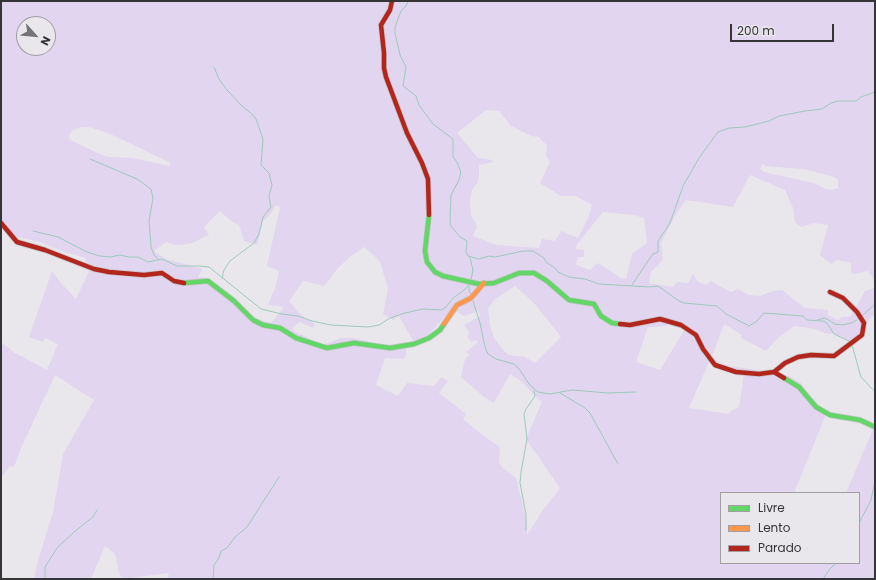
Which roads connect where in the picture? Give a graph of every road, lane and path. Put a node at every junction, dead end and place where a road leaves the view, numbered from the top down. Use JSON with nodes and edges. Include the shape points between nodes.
{"nodes":[{"id":1,"x":392,"y":1,"type":"edge"},
{"id":2,"x":1,"y":223,"type":"edge"},
{"id":3,"x":484,"y":283,"type":"junction"},
{"id":4,"x":830,"y":292,"type":"dead end"},
{"id":5,"x":774,"y":372,"type":"junction"},
{"id":6,"x":875,"y":427,"type":"edge"}],
"edges":[{"from":1,"to":3,"type":"street","via":[[381,25],[384,68],[407,133],[428,179],[429,212],[425,251],[427,262],[443,276]]},
{"from":2,"to":3,"type":"street","via":[[17,242],[94,269],[144,275],[162,273],[182,283],[208,281],[253,320],[280,328],[296,338],[327,348],[354,343],[390,348],[414,344],[429,338],[440,330],[457,305],[471,298]]},
{"from":3,"to":5,"type":"street","via":[[494,283],[519,273],[534,273],[570,300],[594,304],[601,316],[612,323],[630,325],[660,320],[681,325],[696,335],[715,365],[736,372]]},
{"from":4,"to":5,"type":"street","via":[[844,298],[857,312],[864,323],[862,335],[834,356],[798,357]]},
{"from":5,"to":6,"type":"street","via":[[799,387],[816,407],[826,413],[860,420]]}]}
